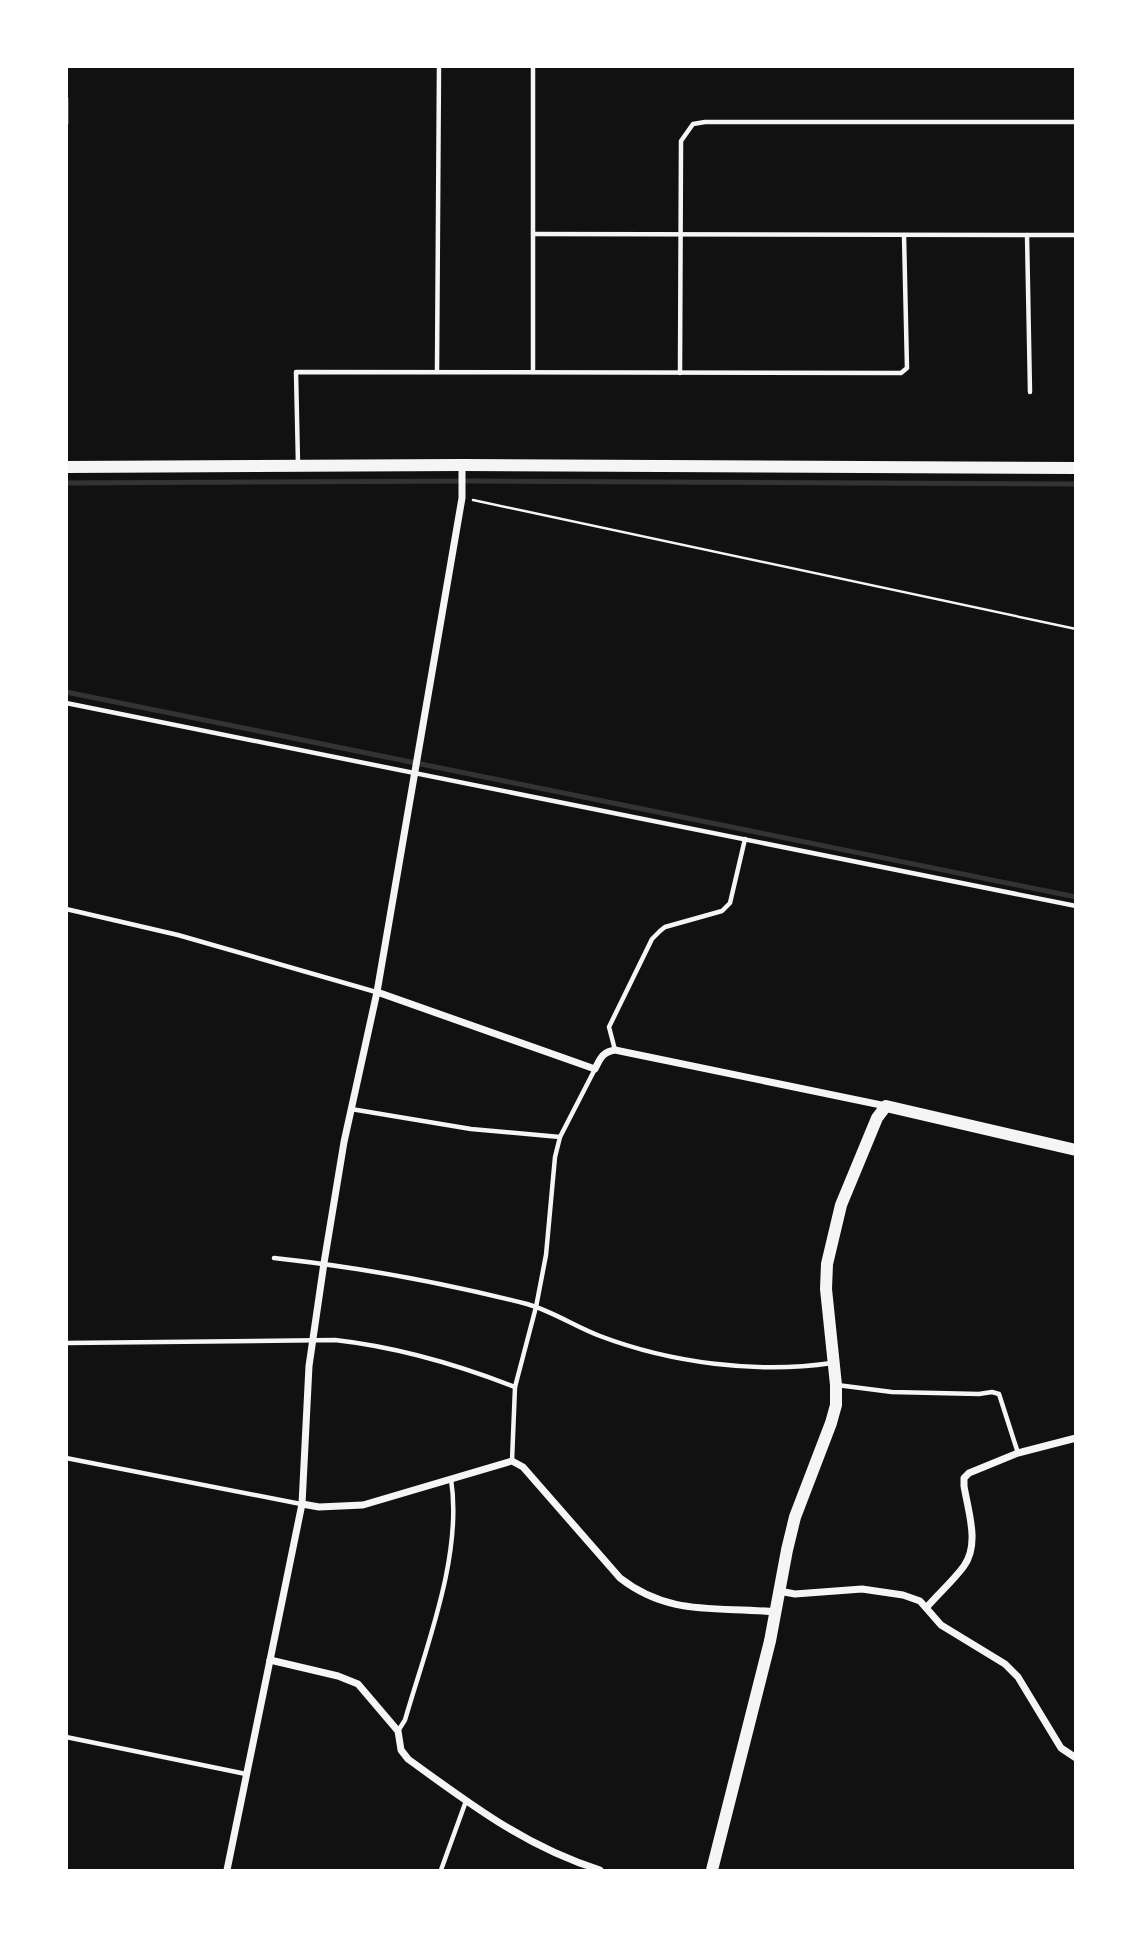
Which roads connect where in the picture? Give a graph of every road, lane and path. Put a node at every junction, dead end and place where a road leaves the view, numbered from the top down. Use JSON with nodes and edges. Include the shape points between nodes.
{"nodes":[{"id":1,"x":439,"y":66,"type":"edge"},
{"id":2,"x":533,"y":66,"type":"edge"},
{"id":3,"x":66,"y":98,"type":"edge"},
{"id":4,"x":1076,"y":122,"type":"edge"},
{"id":5,"x":66,"y":124,"type":"edge"},
{"id":6,"x":533,"y":234,"type":"junction"},
{"id":7,"x":681,"y":234,"type":"junction"},
{"id":8,"x":904,"y":235,"type":"junction"},
{"id":9,"x":1027,"y":235,"type":"junction"},
{"id":10,"x":1076,"y":235,"type":"edge"},
{"id":11,"x":437,"y":372,"type":"junction"},
{"id":12,"x":533,"y":372,"type":"junction"},
{"id":13,"x":680,"y":373,"type":"junction"},
{"id":14,"x":1030,"y":392,"type":"dead end"},
{"id":15,"x":462,"y":465,"type":"junction"},
{"id":16,"x":298,"y":466,"type":"junction"},
{"id":17,"x":66,"y":467,"type":"edge"},
{"id":18,"x":1076,"y":468,"type":"edge"},
{"id":19,"x":462,"y":498,"type":"junction"},
{"id":20,"x":1076,"y":629,"type":"edge"},
{"id":21,"x":66,"y":703,"type":"edge"},
{"id":22,"x":414,"y":772,"type":"junction"},
{"id":23,"x":745,"y":839,"type":"junction"},
{"id":24,"x":1076,"y":906,"type":"edge"},
{"id":25,"x":66,"y":909,"type":"edge"},
{"id":26,"x":377,"y":992,"type":"junction"},
{"id":27,"x":615,"y":1050,"type":"junction"},
{"id":28,"x":595,"y":1069,"type":"junction"},
{"id":29,"x":886,"y":1105,"type":"junction"},
{"id":30,"x":351,"y":1110,"type":"junction"},
{"id":31,"x":560,"y":1137,"type":"junction"},
{"id":32,"x":1076,"y":1150,"type":"edge"},
{"id":33,"x":274,"y":1258,"type":"dead end"},
{"id":34,"x":324,"y":1263,"type":"junction"},
{"id":35,"x":536,"y":1307,"type":"junction"},
{"id":36,"x":312,"y":1341,"type":"junction"},
{"id":37,"x":66,"y":1343,"type":"edge"},
{"id":38,"x":833,"y":1362,"type":"junction"},
{"id":39,"x":836,"y":1385,"type":"junction"},
{"id":40,"x":515,"y":1387,"type":"junction"},
{"id":41,"x":1076,"y":1438,"type":"edge"},
{"id":42,"x":1018,"y":1453,"type":"junction"},
{"id":43,"x":66,"y":1458,"type":"edge"},
{"id":44,"x":512,"y":1461,"type":"junction"},
{"id":45,"x":451,"y":1478,"type":"junction"},
{"id":46,"x":302,"y":1504,"type":"junction"},
{"id":47,"x":779,"y":1591,"type":"junction"},
{"id":48,"x":927,"y":1607,"type":"junction"},
{"id":49,"x":776,"y":1612,"type":"junction"},
{"id":50,"x":270,"y":1660,"type":"junction"},
{"id":51,"x":398,"y":1731,"type":"junction"},
{"id":52,"x":66,"y":1737,"type":"edge"},
{"id":53,"x":1076,"y":1758,"type":"edge"},
{"id":54,"x":246,"y":1774,"type":"junction"},
{"id":55,"x":466,"y":1801,"type":"junction"},
{"id":56,"x":227,"y":1871,"type":"edge"},
{"id":57,"x":442,"y":1871,"type":"edge"},
{"id":58,"x":600,"y":1871,"type":"edge"},
{"id":59,"x":712,"y":1871,"type":"edge"}],
"edges":[{"from":1,"to":11,"type":"lane"},
{"from":2,"to":6,"type":"lane"},
{"from":3,"to":5,"type":"lane"},
{"from":4,"to":7,"type":"lane","via":[[693,124],[681,141]]},
{"from":6,"to":7,"type":"lane"},
{"from":6,"to":12,"type":"lane"},
{"from":7,"to":8,"type":"lane"},
{"from":7,"to":13,"type":"lane"},
{"from":8,"to":9,"type":"lane"},
{"from":8,"to":13,"type":"lane","via":[[907,369],[901,373]]},
{"from":9,"to":10,"type":"lane"},
{"from":9,"to":14,"type":"lane"},
{"from":11,"to":12,"type":"lane"},
{"from":11,"to":16,"type":"lane","via":[[296,372]]},
{"from":12,"to":13,"type":"lane"},
{"from":15,"to":16,"type":"street"},
{"from":15,"to":18,"type":"street"},
{"from":15,"to":19,"type":"street"},
{"from":16,"to":17,"type":"street"},
{"from":19,"to":20,"type":"path"},
{"from":19,"to":22,"type":"street"},
{"from":21,"to":22,"type":"lane"},
{"from":22,"to":23,"type":"lane"},
{"from":22,"to":26,"type":"street"},
{"from":23,"to":24,"type":"lane"},
{"from":23,"to":27,"type":"lane","via":[[735,888],[722,912],[666,927],[652,939],[609,1027]]},
{"from":25,"to":26,"type":"lane","via":[[178,935]]},
{"from":26,"to":28,"type":"street"},
{"from":26,"to":30,"type":"street"},
{"from":27,"to":28,"type":"street","via":[[606,1051]]},
{"from":27,"to":29,"type":"street"},
{"from":28,"to":31,"type":"lane"},
{"from":29,"to":32,"type":"street"},
{"from":29,"to":38,"type":"street","via":[[841,1205],[830,1245],[825,1289]]},
{"from":30,"to":31,"type":"lane"},
{"from":30,"to":34,"type":"street"},
{"from":31,"to":35,"type":"lane"},
{"from":33,"to":34,"type":"lane"},
{"from":34,"to":35,"type":"lane"},
{"from":34,"to":36,"type":"street"},
{"from":35,"to":38,"type":"lane","via":[[602,1336],[709,1362],[810,1366]]},
{"from":35,"to":40,"type":"lane"},
{"from":36,"to":37,"type":"lane"},
{"from":36,"to":40,"type":"lane","via":[[378,1345]]},
{"from":36,"to":46,"type":"street"},
{"from":38,"to":39,"type":"street"},
{"from":39,"to":42,"type":"lane","via":[[892,1392],[999,1394]]},
{"from":39,"to":47,"type":"street","via":[[836,1405],[795,1517]]},
{"from":40,"to":44,"type":"lane"},
{"from":41,"to":42,"type":"street"},
{"from":42,"to":48,"type":"street","via":[[983,1465],[964,1478],[972,1536],[969,1558]]},
{"from":43,"to":46,"type":"lane"},
{"from":44,"to":45,"type":"street"},
{"from":44,"to":49,"type":"street","via":[[523,1467],[636,1591],[689,1608]]},
{"from":45,"to":46,"type":"street","via":[[363,1505]]},
{"from":45,"to":51,"type":"lane","via":[[453,1531],[445,1581]]},
{"from":46,"to":50,"type":"street"},
{"from":47,"to":48,"type":"street","via":[[795,1594],[862,1588],[911,1597]]},
{"from":47,"to":49,"type":"street"},
{"from":48,"to":53,"type":"street","via":[[941,1625],[992,1654],[1018,1677],[1061,1748]]},
{"from":49,"to":59,"type":"street"},
{"from":50,"to":51,"type":"street","via":[[358,1684]]},
{"from":50,"to":54,"type":"street"},
{"from":51,"to":55,"type":"street","via":[[403,1754]]},
{"from":52,"to":54,"type":"lane"},
{"from":54,"to":56,"type":"street"},
{"from":55,"to":57,"type":"lane"},
{"from":55,"to":58,"type":"street","via":[[531,1843]]}]}
